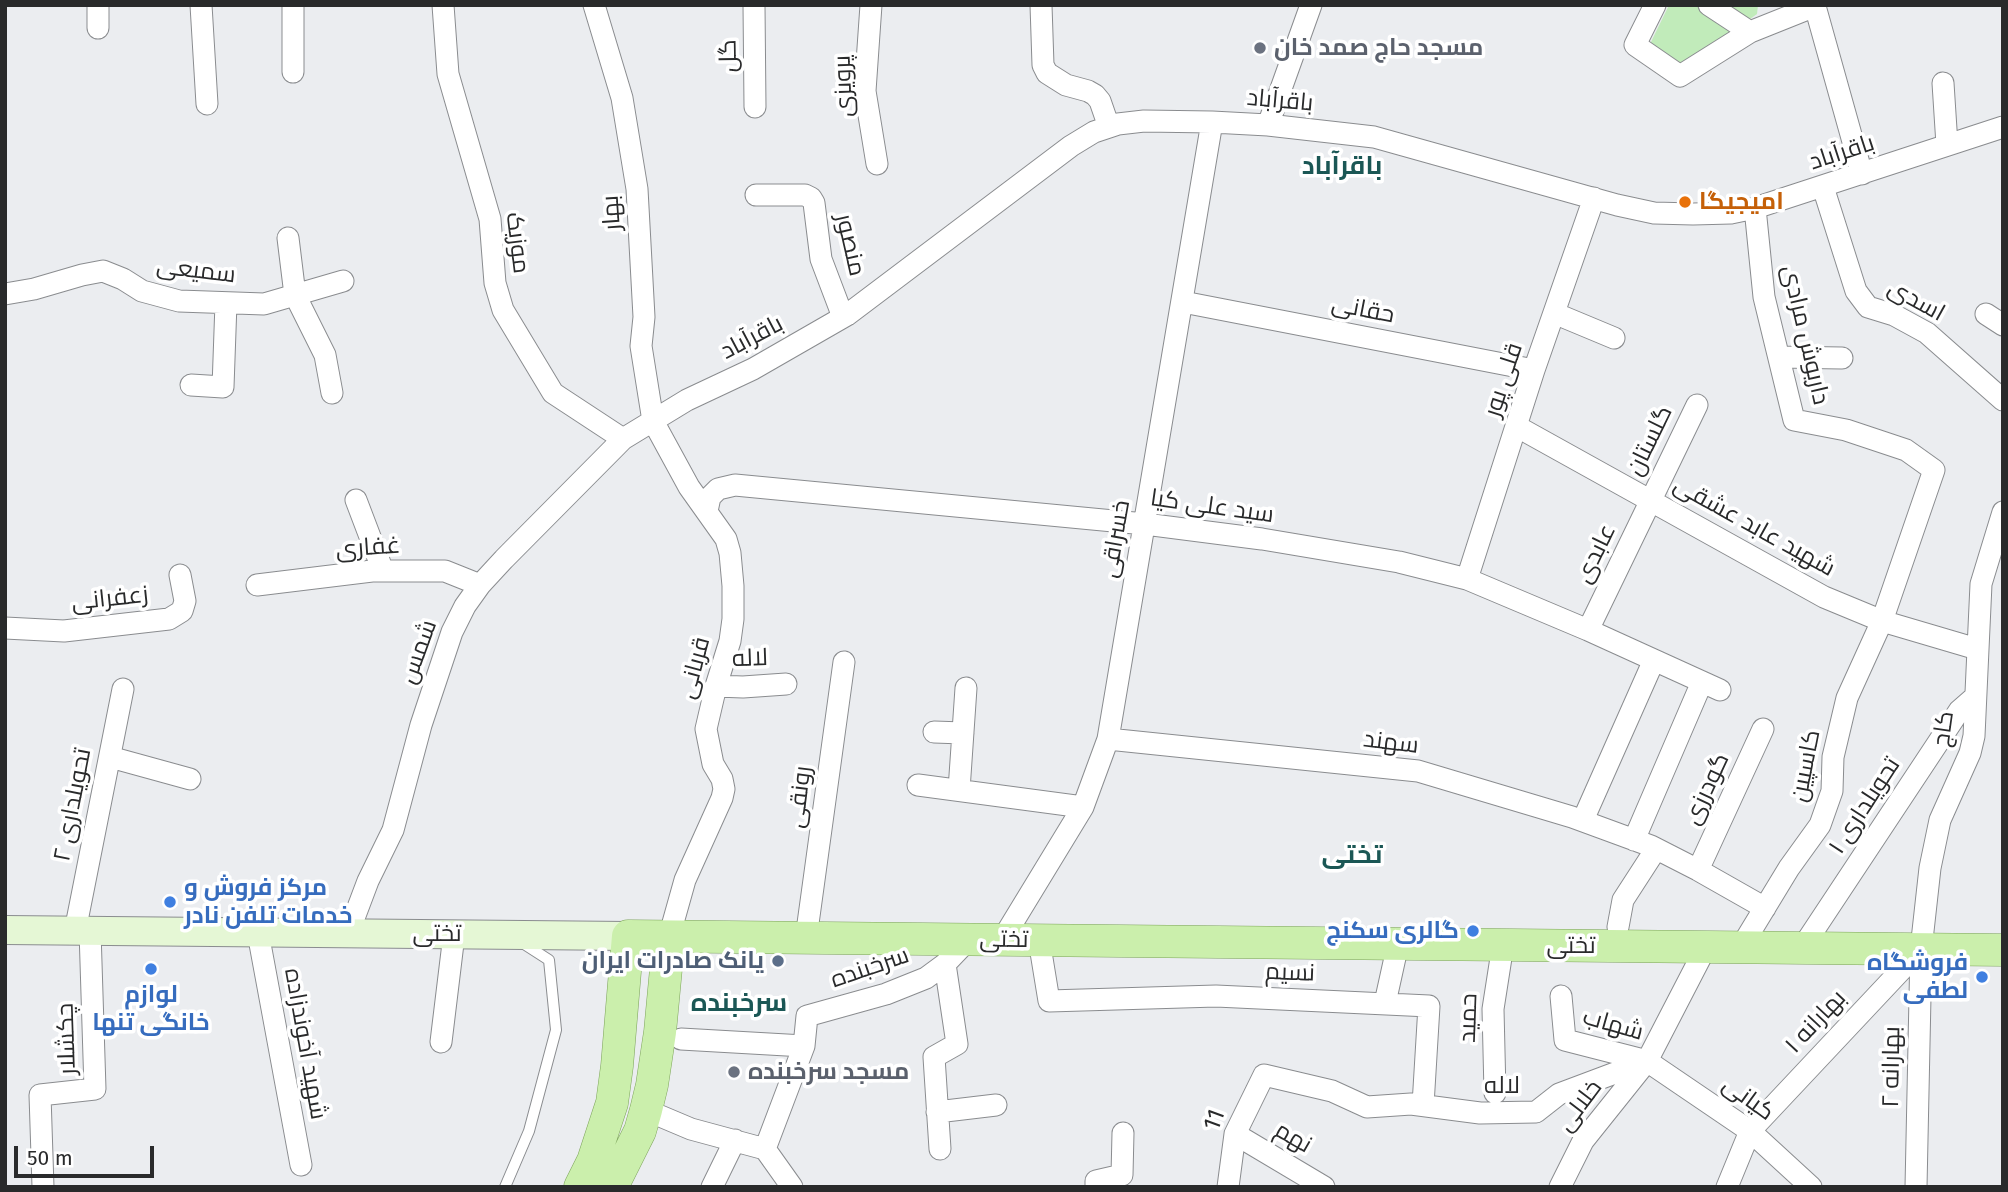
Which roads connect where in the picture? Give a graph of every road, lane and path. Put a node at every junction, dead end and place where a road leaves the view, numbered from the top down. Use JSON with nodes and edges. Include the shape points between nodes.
{"nodes":[{"id":1,"x":98,"y":5,"type":"edge"},
{"id":2,"x":201,"y":5,"type":"edge"},
{"id":3,"x":293,"y":5,"type":"edge"},
{"id":4,"x":443,"y":5,"type":"edge"},
{"id":5,"x":594,"y":5,"type":"edge"},
{"id":6,"x":754,"y":5,"type":"edge"},
{"id":7,"x":871,"y":5,"type":"edge"},
{"id":8,"x":1041,"y":5,"type":"edge"},
{"id":9,"x":1311,"y":5,"type":"edge"},
{"id":10,"x":1655,"y":5,"type":"edge"},
{"id":11,"x":1709,"y":5,"type":"edge"},
{"id":12,"x":98,"y":28,"type":"dead end"},
{"id":13,"x":1750,"y":32,"type":"junction"},
{"id":14,"x":293,"y":72,"type":"dead end"},
{"id":15,"x":1943,"y":83,"type":"dead end"},
{"id":16,"x":207,"y":104,"type":"dead end"},
{"id":17,"x":755,"y":107,"type":"dead end"},
{"id":18,"x":1212,"y":122,"type":"junction"},
{"id":19,"x":1268,"y":125,"type":"junction"},
{"id":20,"x":1110,"y":127,"type":"junction"},
{"id":21,"x":2003,"y":127,"type":"edge"},
{"id":22,"x":1947,"y":145,"type":"junction"},
{"id":23,"x":877,"y":164,"type":"dead end"},
{"id":24,"x":1862,"y":174,"type":"junction"},
{"id":25,"x":1824,"y":187,"type":"junction"},
{"id":26,"x":756,"y":195,"type":"dead end"},
{"id":27,"x":1594,"y":198,"type":"junction"},
{"id":28,"x":1755,"y":208,"type":"junction"},
{"id":29,"x":288,"y":238,"type":"dead end"},
{"id":30,"x":343,"y":281,"type":"dead end"},
{"id":31,"x":5,"y":294,"type":"edge"},
{"id":32,"x":295,"y":295,"type":"junction"},
{"id":33,"x":1183,"y":302,"type":"junction"},
{"id":34,"x":226,"y":303,"type":"junction"},
{"id":35,"x":1554,"y":313,"type":"junction"},
{"id":36,"x":843,"y":317,"type":"junction"},
{"id":37,"x":1614,"y":338,"type":"dead end"},
{"id":38,"x":1779,"y":357,"type":"junction"},
{"id":39,"x":1842,"y":358,"type":"dead end"},
{"id":40,"x":1534,"y":370,"type":"junction"},
{"id":41,"x":191,"y":385,"type":"dead end"},
{"id":42,"x":332,"y":393,"type":"dead end"},
{"id":43,"x":2003,"y":400,"type":"edge"},
{"id":44,"x":1697,"y":405,"type":"dead end"},
{"id":45,"x":653,"y":421,"type":"junction"},
{"id":46,"x":1516,"y":426,"type":"junction"},
{"id":47,"x":623,"y":439,"type":"junction"},
{"id":48,"x":356,"y":500,"type":"dead end"},
{"id":49,"x":1651,"y":500,"type":"junction"},
{"id":50,"x":707,"y":512,"type":"junction"},
{"id":51,"x":2003,"y":512,"type":"edge"},
{"id":52,"x":1145,"y":524,"type":"junction"},
{"id":53,"x":383,"y":571,"type":"junction"},
{"id":54,"x":180,"y":575,"type":"dead end"},
{"id":55,"x":1467,"y":579,"type":"junction"},
{"id":56,"x":257,"y":585,"type":"dead end"},
{"id":57,"x":480,"y":585,"type":"junction"},
{"id":58,"x":1882,"y":621,"type":"junction"},
{"id":59,"x":5,"y":628,"type":"edge"},
{"id":60,"x":1588,"y":630,"type":"junction"},
{"id":61,"x":1977,"y":649,"type":"junction"},
{"id":62,"x":1654,"y":660,"type":"junction"},
{"id":63,"x":844,"y":662,"type":"dead end"},
{"id":64,"x":786,"y":684,"type":"dead end"},
{"id":65,"x":716,"y":686,"type":"junction"},
{"id":66,"x":966,"y":688,"type":"dead end"},
{"id":67,"x":123,"y":689,"type":"dead end"},
{"id":68,"x":1975,"y":697,"type":"junction"},
{"id":69,"x":1763,"y":729,"type":"dead end"},
{"id":70,"x":934,"y":732,"type":"dead end"},
{"id":71,"x":963,"y":733,"type":"junction"},
{"id":72,"x":1108,"y":739,"type":"junction"},
{"id":73,"x":110,"y":757,"type":"junction"},
{"id":74,"x":190,"y":779,"type":"dead end"},
{"id":75,"x":918,"y":785,"type":"dead end"},
{"id":76,"x":958,"y":790,"type":"junction"},
{"id":77,"x":1083,"y":807,"type":"junction"},
{"id":78,"x":1583,"y":820,"type":"junction"},
{"id":79,"x":1634,"y":840,"type":"junction"},
{"id":80,"x":1656,"y":849,"type":"junction"},
{"id":81,"x":1698,"y":870,"type":"junction"},
{"id":82,"x":1765,"y":908,"type":"junction"},
{"id":83,"x":1618,"y":927,"type":"dead end"},
{"id":84,"x":5,"y":930,"type":"edge"},
{"id":85,"x":82,"y":931,"type":"junction"},
{"id":86,"x":258,"y":933,"type":"junction"},
{"id":87,"x":348,"y":934,"type":"junction"},
{"id":88,"x":454,"y":935,"type":"junction"},
{"id":89,"x":510,"y":935,"type":"junction"},
{"id":90,"x":628,"y":936,"type":"junction"},
{"id":91,"x":669,"y":937,"type":"junction"},
{"id":92,"x":806,"y":938,"type":"junction"},
{"id":93,"x":968,"y":940,"type":"junction"},
{"id":94,"x":1002,"y":940,"type":"junction"},
{"id":95,"x":1039,"y":940,"type":"junction"},
{"id":96,"x":1398,"y":944,"type":"junction"},
{"id":97,"x":1503,"y":945,"type":"junction"},
{"id":98,"x":1706,"y":947,"type":"junction"},
{"id":99,"x":1741,"y":947,"type":"junction"},
{"id":100,"x":1802,"y":948,"type":"junction"},
{"id":101,"x":1921,"y":949,"type":"junction"},
{"id":102,"x":2003,"y":950,"type":"edge"},
{"id":103,"x":945,"y":964,"type":"junction"},
{"id":104,"x":1561,"y":996,"type":"dead end"},
{"id":105,"x":1385,"y":1003,"type":"junction"},
{"id":106,"x":662,"y":1006,"type":"junction"},
{"id":107,"x":622,"y":1007,"type":"junction"},
{"id":108,"x":681,"y":1039,"type":"dead end"},
{"id":109,"x":441,"y":1042,"type":"dead end"},
{"id":110,"x":804,"y":1046,"type":"junction"},
{"id":111,"x":1647,"y":1061,"type":"junction"},
{"id":112,"x":1264,"y":1075,"type":"joint"},
{"id":113,"x":1495,"y":1093,"type":"dead end"},
{"id":114,"x":996,"y":1105,"type":"dead end"},
{"id":115,"x":1423,"y":1105,"type":"junction"},
{"id":116,"x":646,"y":1110,"type":"junction"},
{"id":117,"x":937,"y":1112,"type":"junction"},
{"id":118,"x":1750,"y":1131,"type":"junction"},
{"id":119,"x":1123,"y":1133,"type":"dead end"},
{"id":120,"x":1235,"y":1134,"type":"junction"},
{"id":121,"x":735,"y":1140,"type":"junction"},
{"id":122,"x":765,"y":1149,"type":"junction"},
{"id":123,"x":940,"y":1149,"type":"dead end"},
{"id":124,"x":301,"y":1165,"type":"dead end"},
{"id":125,"x":43,"y":1187,"type":"edge"},
{"id":126,"x":505,"y":1187,"type":"edge"},
{"id":127,"x":580,"y":1187,"type":"edge"},
{"id":128,"x":612,"y":1187,"type":"edge"},
{"id":129,"x":712,"y":1187,"type":"edge"},
{"id":130,"x":792,"y":1187,"type":"edge"},
{"id":131,"x":1096,"y":1187,"type":"edge"},
{"id":132,"x":1228,"y":1187,"type":"edge"},
{"id":133,"x":1324,"y":1187,"type":"edge"},
{"id":134,"x":1560,"y":1187,"type":"edge"},
{"id":135,"x":1727,"y":1187,"type":"edge"},
{"id":136,"x":1811,"y":1187,"type":"edge"},
{"id":137,"x":1916,"y":1187,"type":"edge"}],
"edges":[{"from":1,"to":12,"type":"street"},
{"from":2,"to":16,"type":"street"},
{"from":3,"to":14,"type":"street"},
{"from":4,"to":47,"type":"street","name":"موزیک","via":[[448,74],[490,219],[498,298],[553,393]]},
{"from":5,"to":45,"type":"street","name":"بهار","via":[[622,98],[637,189],[644,317],[641,345]]},
{"from":6,"to":17,"type":"street","name":"گل"},
{"from":7,"to":23,"type":"street","name":"پرویزی","via":[[866,91]]},
{"from":8,"to":20,"type":"street","via":[[1047,74],[1096,95]]},
{"from":9,"to":19,"type":"street"},
{"from":10,"to":13,"type":"street","via":[[1635,45],[1681,76]]},
{"from":11,"to":13,"type":"street"},
{"from":13,"to":24,"type":"street","via":[[1815,6]]},
{"from":15,"to":22,"type":"street"},
{"from":18,"to":19,"type":"street","name":"باقرآباد"},
{"from":18,"to":20,"type":"street","name":"باقرآباد","via":[[1144,121]]},
{"from":18,"to":33,"type":"street","name":"خسراقی"},
{"from":19,"to":27,"type":"street","name":"باقرآباد","via":[[1374,137]]},
{"from":20,"to":36,"type":"street","name":"باقرآباد","via":[[1071,146]]},
{"from":21,"to":22,"type":"street","name":"باقرآباد"},
{"from":22,"to":24,"type":"street","name":"باقرآباد"},
{"from":24,"to":25,"type":"street","name":"باقرآباد"},
{"from":25,"to":28,"type":"street","name":"باقرآباد"},
{"from":25,"to":43,"type":"street","name":"اسدی","via":[[1856,291],[1868,307],[1927,333]]},
{"from":26,"to":36,"type":"street","name":"منصور","via":[[811,198],[821,259]]},
{"from":27,"to":28,"type":"street","name":"باقرآباد","via":[[1654,213],[1731,213]]},
{"from":27,"to":35,"type":"street","name":"قلی پور"},
{"from":28,"to":38,"type":"street","name":"داریوش مرادی","via":[[1764,297]]},
{"from":29,"to":32,"type":"street"},
{"from":30,"to":32,"type":"street","name":"سمیعی"},
{"from":31,"to":34,"type":"street","name":"سمیعی","via":[[103,271],[142,291],[179,301]]},
{"from":32,"to":34,"type":"street","name":"سمیعی","via":[[264,304]]},
{"from":32,"to":42,"type":"street","via":[[326,355]]},
{"from":33,"to":40,"type":"street","name":"حقانی"},
{"from":33,"to":52,"type":"street","name":"خسراقی"},
{"from":34,"to":41,"type":"street","via":[[223,387]]},
{"from":35,"to":37,"type":"street"},
{"from":35,"to":40,"type":"street","name":"قلی پور"},
{"from":36,"to":45,"type":"street","name":"باقرآباد"},
{"from":38,"to":39,"type":"street"},
{"from":38,"to":58,"type":"street","name":"داریوش مرادی","via":[[1794,420],[1846,430],[1906,450],[1934,470]]},
{"from":40,"to":46,"type":"street","name":"قلی پور"},
{"from":44,"to":49,"type":"street","name":"گلستان"},
{"from":45,"to":47,"type":"street","name":"باقرآباد"},
{"from":45,"to":50,"type":"street","name":"قربانی"},
{"from":46,"to":49,"type":"street","name":"شهید عابد عشقی"},
{"from":46,"to":55,"type":"street","name":"قلی پور"},
{"from":47,"to":57,"type":"street","name":"شمس"},
{"from":48,"to":53,"type":"street"},
{"from":49,"to":58,"type":"street","name":"شهید عابد عشقی","via":[[1824,597]]},
{"from":49,"to":60,"type":"street","name":"عابدی"},
{"from":50,"to":52,"type":"street","name":"سید علی کیا","via":[[710,497],[718,489],[735,485]]},
{"from":50,"to":65,"type":"street","name":"قربانی","via":[[726,540],[733,586],[730,641]]},
{"from":51,"to":61,"type":"street","name":"کاج","via":[[1981,584]]},
{"from":52,"to":55,"type":"street","name":"سید علی کیا","via":[[1399,562]]},
{"from":52,"to":72,"type":"street","name":"خسراقی"},
{"from":53,"to":56,"type":"street","name":"غفاری"},
{"from":53,"to":57,"type":"street","name":"غفاری","via":[[445,571]]},
{"from":54,"to":59,"type":"street","name":"زعفرانی","via":[[185,601],[182,611],[169,619],[64,631]]},
{"from":55,"to":60,"type":"street","name":"سید علی کیا"},
{"from":57,"to":87,"type":"street","name":"شمس","via":[[452,632],[393,830]]},
{"from":58,"to":61,"type":"street","name":"شهید عابد عشقی"},
{"from":58,"to":82,"type":"street","name":"کاسپین","via":[[1847,698],[1833,757],[1832,791],[1820,825]]},
{"from":60,"to":62,"type":"street","name":"سید علی کیا"},
{"from":61,"to":68,"type":"street","name":"کاج"},
{"from":62,"to":78,"type":"street"},
{"from":62,"to":79,"type":"street","name":"سید علی کیا","via":[[1711,686]]},
{"from":63,"to":92,"type":"street","name":"رونقی"},
{"from":64,"to":65,"type":"street","name":"لاله"},
{"from":65,"to":91,"type":"street","name":"قربانی","via":[[706,729],[724,789],[685,880]]},
{"from":66,"to":71,"type":"street"},
{"from":67,"to":73,"type":"street","name":"تحویلداری ۲"},
{"from":68,"to":100,"type":"street","name":"تحویلداری ۱","via":[[1959,711]]},
{"from":68,"to":101,"type":"street","name":"کاج","via":[[1970,753],[1940,820]]},
{"from":69,"to":81,"type":"street","name":"گودرزی"},
{"from":70,"to":71,"type":"street"},
{"from":71,"to":76,"type":"street"},
{"from":72,"to":77,"type":"street","name":"خسراقی"},
{"from":72,"to":78,"type":"street","name":"سهند","via":[[1418,771]]},
{"from":73,"to":74,"type":"street"},
{"from":73,"to":85,"type":"street","name":"تحویلداری ۲"},
{"from":75,"to":76,"type":"street"},
{"from":76,"to":77,"type":"street"},
{"from":77,"to":94,"type":"street","name":"خسراقی"},
{"from":78,"to":79,"type":"street","name":"سهند"},
{"from":79,"to":80,"type":"street","name":"سهند"},
{"from":80,"to":81,"type":"street","name":"سهند"},
{"from":80,"to":83,"type":"street","via":[[1623,900]]},
{"from":81,"to":82,"type":"street","name":"سهند"},
{"from":82,"to":99,"type":"street","name":"کاسپین"},
{"from":84,"to":85,"type":"main road","name":"تختی"},
{"from":85,"to":86,"type":"main road","name":"تختی"},
{"from":85,"to":125,"type":"street","name":"چکشلار","via":[[95,1089],[40,1095]]},
{"from":86,"to":87,"type":"main road","name":"تختی"},
{"from":86,"to":124,"type":"street","name":"شهید آخوندزاده"},
{"from":87,"to":88,"type":"main road","name":"تختی"},
{"from":88,"to":89,"type":"main road","name":"تختی"},
{"from":88,"to":109,"type":"street"},
{"from":89,"to":90,"type":"main road","name":"تختی"},
{"from":89,"to":126,"type":"lane","via":[[549,960],[556,1030],[529,1131]]},
{"from":90,"to":91,"type":"main road","name":"تختی"},
{"from":90,"to":107,"type":"main road"},
{"from":91,"to":92,"type":"main road","name":"تختی"},
{"from":91,"to":106,"type":"main road"},
{"from":92,"to":93,"type":"main road","name":"تختی"},
{"from":93,"to":94,"type":"main road","name":"تختی"},
{"from":93,"to":103,"type":"street","name":"سرخبنده"},
{"from":94,"to":95,"type":"main road","name":"تختی"},
{"from":95,"to":96,"type":"main road","name":"تختی"},
{"from":95,"to":105,"type":"street","name":"نسیم","via":[[1049,1001],[1216,996]]},
{"from":96,"to":97,"type":"main road","name":"تختی"},
{"from":96,"to":105,"type":"street"},
{"from":97,"to":98,"type":"main road","name":"تختی"},
{"from":97,"to":113,"type":"street","name":"حمید","via":[[1493,1009]]},
{"from":98,"to":99,"type":"main road","name":"تختی"},
{"from":98,"to":111,"type":"street"},
{"from":99,"to":100,"type":"main road","name":"تختی"},
{"from":100,"to":101,"type":"main road","name":"تختی"},
{"from":101,"to":102,"type":"main road","name":"تختی"},
{"from":101,"to":118,"type":"street","name":"بهارانه ۱"},
{"from":101,"to":137,"type":"street","name":"بهارانه ۲"},
{"from":103,"to":110,"type":"street","name":"سرخبنده","via":[[926,978],[886,994],[807,1016]]},
{"from":103,"to":117,"type":"street","via":[[957,1044],[934,1057]]},
{"from":104,"to":111,"type":"street","name":"شهاب","via":[[1565,1040]]},
{"from":105,"to":115,"type":"street","name":"نسیم","via":[[1429,1006]]},
{"from":106,"to":107,"type":"main road","via":[[655,993],[642,989],[629,994]]},
{"from":106,"to":116,"type":"main road"},
{"from":107,"to":127,"type":"main road","via":[[612,1103]]},
{"from":108,"to":110,"type":"street"},
{"from":110,"to":122,"type":"street","name":"سرخبنده"},
{"from":111,"to":115,"type":"street","name":"لاله","via":[[1559,1094],[1536,1112],[1480,1113]]},
{"from":111,"to":118,"type":"street","name":"کیانی"},
{"from":111,"to":134,"type":"street","name":"خلالی","via":[[1583,1141]]},
{"from":112,"to":115,"type":"street","name":"لاله","via":[[1332,1091],[1367,1107]]},
{"from":112,"to":120,"type":"street","name":"11"},
{"from":114,"to":117,"type":"street"},
{"from":116,"to":121,"type":"street","via":[[691,1129]]},
{"from":116,"to":128,"type":"main road"},
{"from":117,"to":123,"type":"street"},
{"from":118,"to":135,"type":"street"},
{"from":118,"to":136,"type":"street","name":"کیانی"},
{"from":119,"to":131,"type":"street","via":[[1122,1175],[1096,1181]]},
{"from":120,"to":132,"type":"street","name":"11"},
{"from":120,"to":133,"type":"street","name":"نهم"},
{"from":121,"to":122,"type":"street"},
{"from":121,"to":129,"type":"street"},
{"from":122,"to":130,"type":"street"}]}
